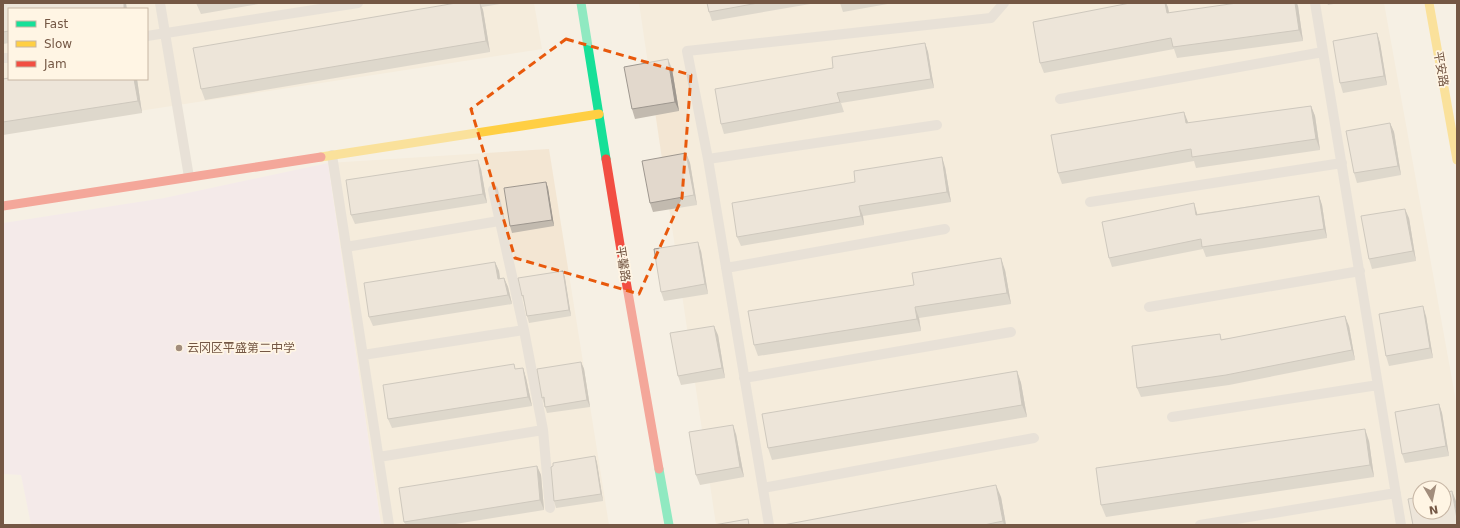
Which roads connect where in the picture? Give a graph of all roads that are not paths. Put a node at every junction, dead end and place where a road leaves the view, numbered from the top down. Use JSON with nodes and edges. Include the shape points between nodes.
{"nodes":[{"id":1,"x":160,"y":3,"type":"edge"},
{"id":2,"x":358,"y":3,"type":"edge"},
{"id":3,"x":581,"y":3,"type":"edge"},
{"id":4,"x":1004,"y":3,"type":"edge"},
{"id":5,"x":1315,"y":3,"type":"edge"},
{"id":6,"x":1429,"y":3,"type":"edge"},
{"id":7,"x":165,"y":34,"type":"junction"},
{"id":8,"x":148,"y":36,"type":"edge"},
{"id":9,"x":1324,"y":52,"type":"junction"},
{"id":10,"x":1060,"y":99,"type":"dead end"},
{"id":11,"x":598,"y":114,"type":"junction"},
{"id":12,"x":937,"y":125,"type":"dead end"},
{"id":13,"x":332,"y":155,"type":"junction"},
{"id":14,"x":708,"y":159,"type":"junction"},
{"id":15,"x":1457,"y":160,"type":"edge"},
{"id":16,"x":1342,"y":163,"type":"junction"},
{"id":17,"x":189,"y":177,"type":"junction"},
{"id":18,"x":492,"y":190,"type":"dead end"},
{"id":19,"x":1090,"y":202,"type":"dead end"},
{"id":20,"x":3,"y":206,"type":"edge"},
{"id":21,"x":499,"y":221,"type":"junction"},
{"id":22,"x":945,"y":229,"type":"dead end"},
{"id":23,"x":346,"y":247,"type":"junction"},
{"id":24,"x":726,"y":268,"type":"junction"},
{"id":25,"x":1360,"y":271,"type":"junction"},
{"id":26,"x":1150,"y":307,"type":"dead end"},
{"id":27,"x":524,"y":330,"type":"junction"},
{"id":28,"x":1011,"y":332,"type":"dead end"},
{"id":29,"x":363,"y":355,"type":"junction"},
{"id":30,"x":744,"y":378,"type":"junction"},
{"id":31,"x":1378,"y":385,"type":"junction"},
{"id":32,"x":1172,"y":417,"type":"dead end"},
{"id":33,"x":543,"y":430,"type":"junction"},
{"id":34,"x":1034,"y":438,"type":"dead end"},
{"id":35,"x":379,"y":457,"type":"junction"},
{"id":36,"x":763,"y":488,"type":"junction"},
{"id":37,"x":1396,"y":493,"type":"junction"},
{"id":38,"x":550,"y":508,"type":"dead end"},
{"id":39,"x":389,"y":525,"type":"edge"},
{"id":40,"x":669,"y":525,"type":"edge"},
{"id":41,"x":769,"y":525,"type":"edge"},
{"id":42,"x":1200,"y":525,"type":"edge"},
{"id":43,"x":1401,"y":525,"type":"edge"}],
"edges":[{"from":1,"to":7,"type":"lane"},
{"from":2,"to":7,"type":"lane"},
{"from":3,"to":11,"type":"street","name":"平馨路"},
{"from":4,"to":14,"type":"lane","via":[[991,18],[687,51]]},
{"from":5,"to":9,"type":"lane"},
{"from":6,"to":15,"type":"street","name":"平安路"},
{"from":7,"to":8,"type":"lane"},
{"from":7,"to":17,"type":"lane"},
{"from":9,"to":10,"type":"lane"},
{"from":9,"to":16,"type":"lane"},
{"from":11,"to":13,"type":"street"},
{"from":11,"to":40,"type":"street","name":"平馨路"},
{"from":12,"to":14,"type":"lane"},
{"from":13,"to":17,"type":"street"},
{"from":13,"to":23,"type":"lane"},
{"from":14,"to":24,"type":"lane"},
{"from":16,"to":19,"type":"lane"},
{"from":16,"to":25,"type":"lane"},
{"from":17,"to":20,"type":"street"},
{"from":18,"to":21,"type":"lane"},
{"from":21,"to":23,"type":"lane"},
{"from":21,"to":27,"type":"lane"},
{"from":22,"to":24,"type":"lane"},
{"from":23,"to":29,"type":"lane"},
{"from":24,"to":30,"type":"lane"},
{"from":25,"to":26,"type":"lane"},
{"from":25,"to":31,"type":"lane"},
{"from":27,"to":29,"type":"lane"},
{"from":27,"to":33,"type":"lane"},
{"from":28,"to":30,"type":"lane"},
{"from":29,"to":35,"type":"lane"},
{"from":30,"to":36,"type":"lane"},
{"from":31,"to":32,"type":"lane"},
{"from":31,"to":37,"type":"lane"},
{"from":33,"to":35,"type":"lane"},
{"from":33,"to":38,"type":"lane"},
{"from":34,"to":36,"type":"lane"},
{"from":35,"to":39,"type":"lane"},
{"from":36,"to":41,"type":"lane"},
{"from":37,"to":42,"type":"lane"},
{"from":37,"to":43,"type":"lane"}]}
